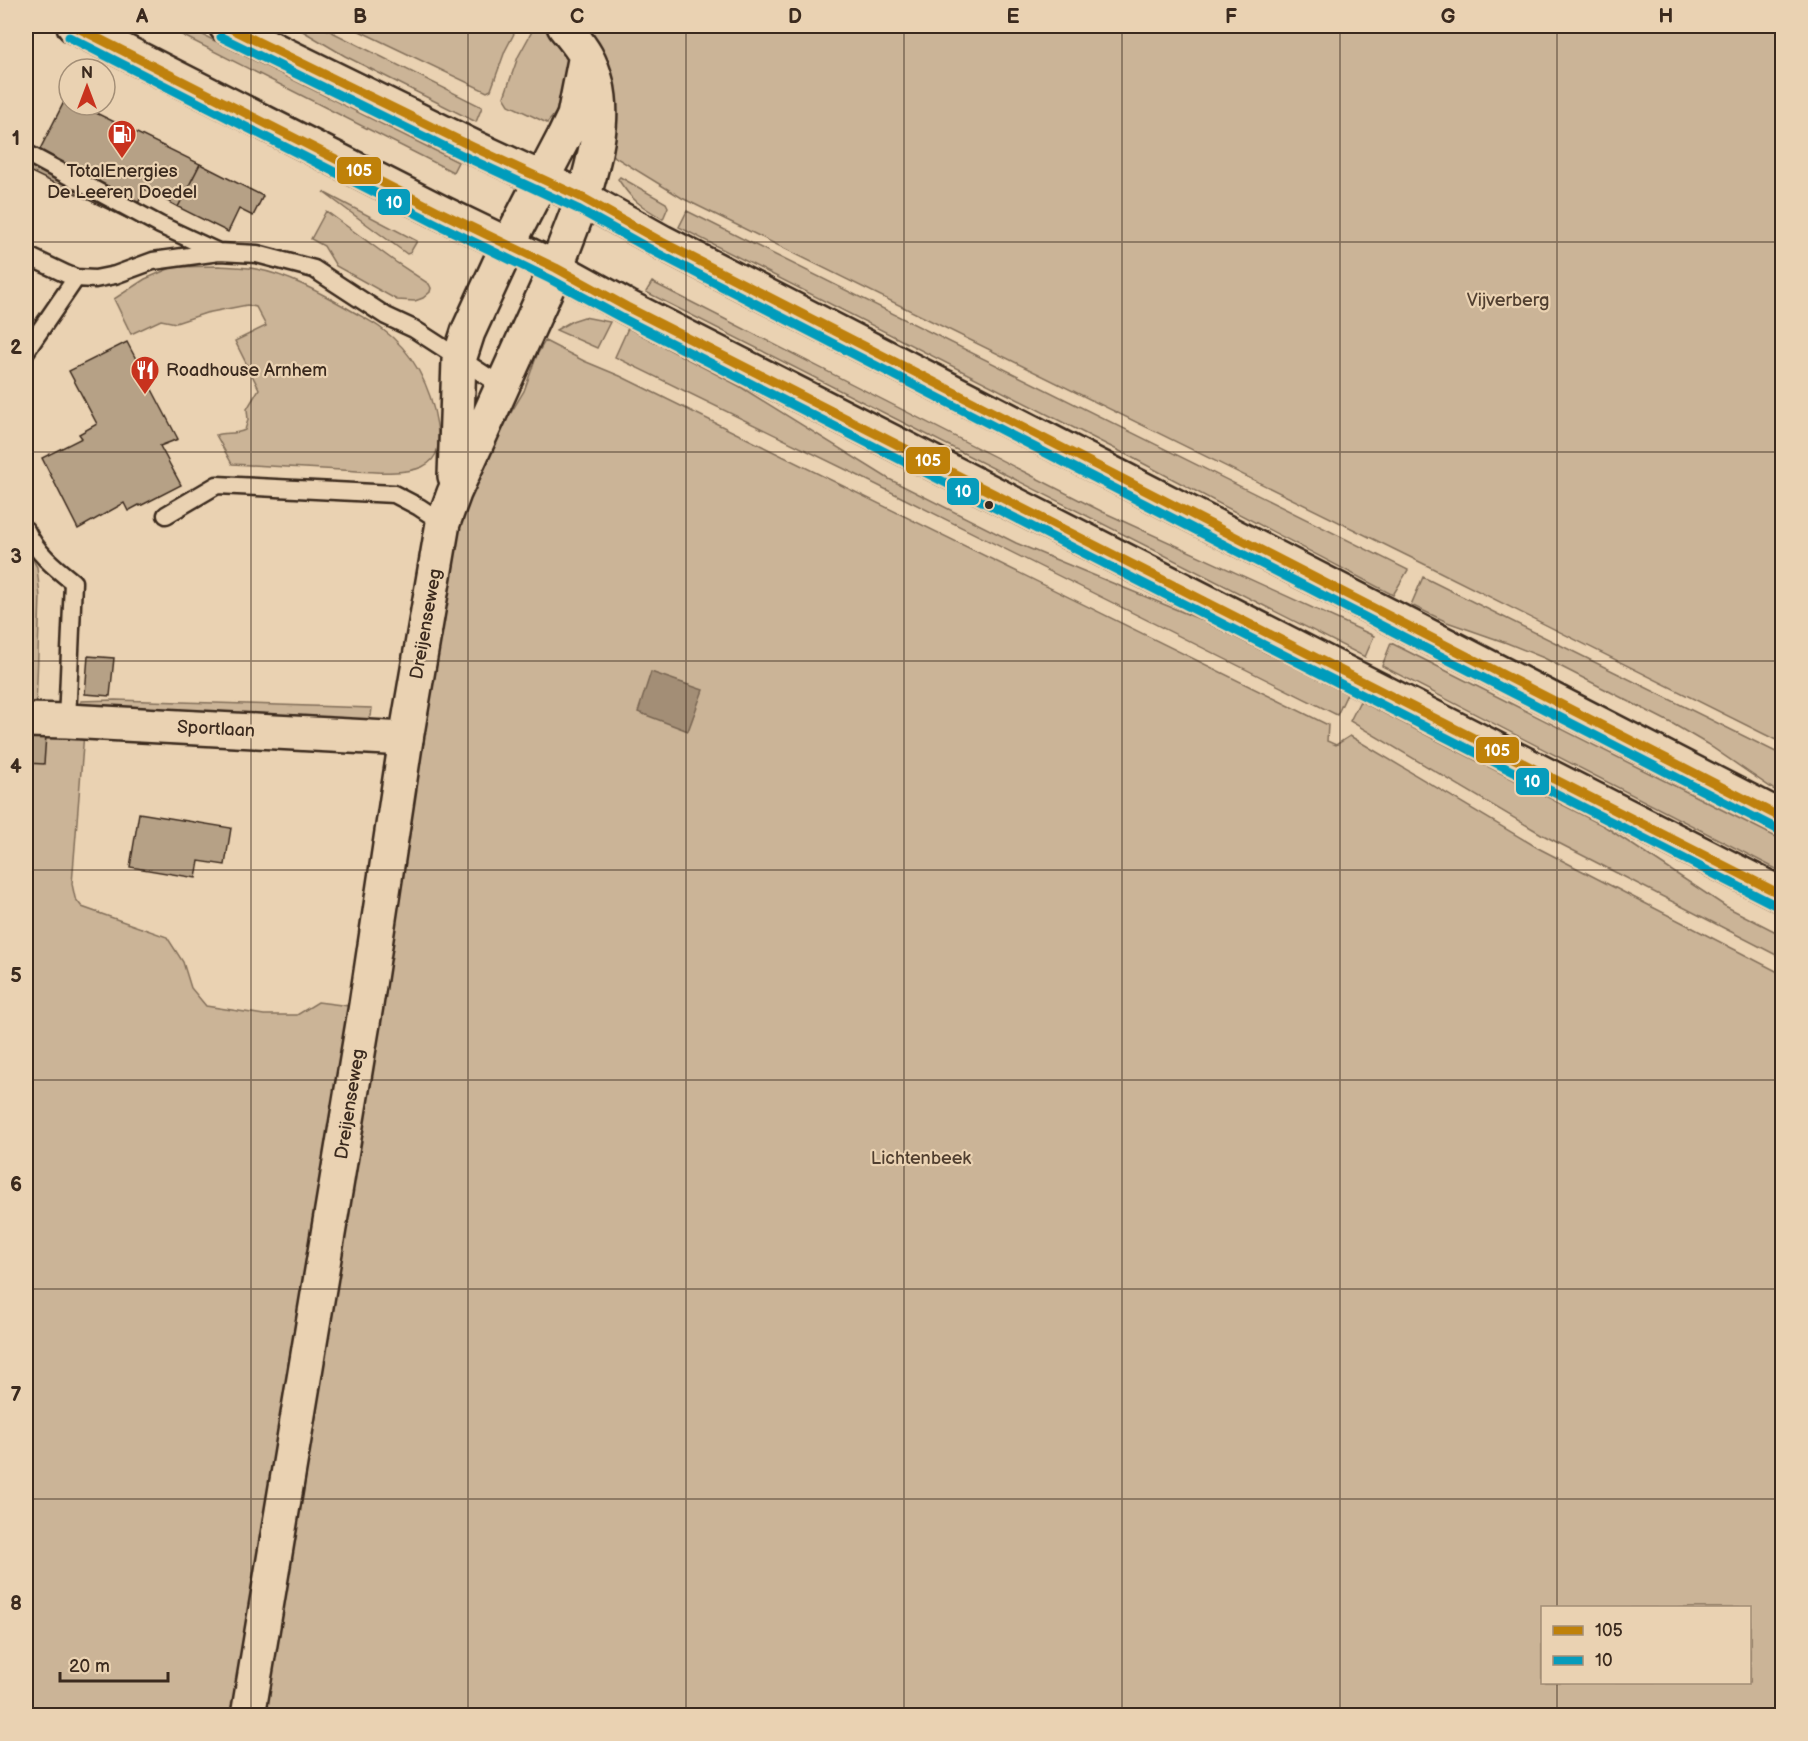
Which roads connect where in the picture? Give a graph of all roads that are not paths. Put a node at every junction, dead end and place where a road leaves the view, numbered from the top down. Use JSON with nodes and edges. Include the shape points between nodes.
{"nodes":[{"id":1,"x":74,"y":26,"type":"edge"},
{"id":2,"x":226,"y":26,"type":"edge"},
{"id":3,"x":564,"y":26,"type":"edge"},
{"id":4,"x":586,"y":56,"type":"junction"},
{"id":5,"x":26,"y":153,"type":"edge"},
{"id":6,"x":542,"y":179,"type":"junction"},
{"id":7,"x":583,"y":198,"type":"junction"},
{"id":8,"x":508,"y":245,"type":"junction"},
{"id":9,"x":219,"y":252,"type":"junction"},
{"id":10,"x":26,"y":255,"type":"edge"},
{"id":11,"x":556,"y":268,"type":"junction"},
{"id":12,"x":76,"y":278,"type":"junction"},
{"id":13,"x":26,"y":351,"type":"edge"},
{"id":14,"x":459,"y":360,"type":"junction"},
{"id":15,"x":502,"y":386,"type":"junction"},
{"id":16,"x":449,"y":508,"type":"junction"},
{"id":17,"x":166,"y":515,"type":"dead end"},
{"id":18,"x":26,"y":530,"type":"edge"},
{"id":19,"x":26,"y":720,"type":"edge"},
{"id":20,"x":68,"y":721,"type":"junction"},
{"id":21,"x":406,"y":739,"type":"junction"},
{"id":22,"x":1782,"y":818,"type":"edge"},
{"id":23,"x":1782,"y":895,"type":"edge"},
{"id":24,"x":248,"y":1716,"type":"edge"}],
"edges":[{"from":1,"to":8,"type":"main road"},
{"from":2,"to":6,"type":"main road"},
{"from":3,"to":4,"type":"main road","name":"Dreijenseweg"},
{"from":4,"to":6,"type":"main road","name":"Dreijenseweg","via":[[573,116]]},
{"from":4,"to":7,"type":"main road","name":"Dreijenseweg","via":[[600,103],[600,133]]},
{"from":5,"to":9,"type":"lane"},
{"from":6,"to":7,"type":"main road"},
{"from":6,"to":8,"type":"main road","name":"Dreijenseweg"},
{"from":7,"to":11,"type":"main road","name":"Dreijenseweg"},
{"from":7,"to":22,"type":"main road"},
{"from":8,"to":11,"type":"main road"},
{"from":8,"to":14,"type":"main road","name":"Dreijenseweg"},
{"from":9,"to":12,"type":"lane","via":[[153,261],[95,279]]},
{"from":9,"to":14,"type":"lane","via":[[257,254],[314,269]]},
{"from":10,"to":12,"type":"lane"},
{"from":11,"to":15,"type":"main road","name":"Dreijenseweg"},
{"from":11,"to":23,"type":"main road"},
{"from":12,"to":13,"type":"lane"},
{"from":14,"to":15,"type":"lane"},
{"from":14,"to":16,"type":"main road","name":"Dreijenseweg"},
{"from":15,"to":16,"type":"main road","name":"Dreijenseweg"},
{"from":16,"to":17,"type":"lane","via":[[419,507],[394,494],[217,485]]},
{"from":16,"to":21,"type":"main road","name":"Dreijenseweg"},
{"from":18,"to":20,"type":"lane","via":[[51,565],[73,582]]},
{"from":19,"to":20,"type":"main road","name":"Sportlaan"},
{"from":20,"to":21,"type":"main road","name":"Sportlaan"},
{"from":21,"to":24,"type":"main road","name":"Dreijenseweg"}]}
